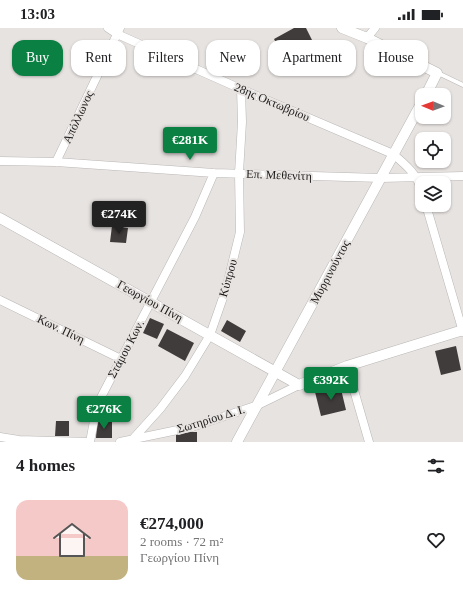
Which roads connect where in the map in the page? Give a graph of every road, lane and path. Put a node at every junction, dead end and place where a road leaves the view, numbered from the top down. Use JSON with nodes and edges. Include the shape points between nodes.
{"nodes":[{"id":1,"x":108,"y":28,"type":"edge"},
{"id":2,"x":342,"y":28,"type":"edge"},
{"id":3,"x":375,"y":28,"type":"edge"},
{"id":4,"x":119,"y":31,"type":"edge"},
{"id":5,"x":367,"y":38,"type":"junction"},
{"id":6,"x":437,"y":73,"type":"junction"},
{"id":7,"x":463,"y":85,"type":"edge"},
{"id":8,"x":430,"y":88,"type":"edge"},
{"id":9,"x":241,"y":89,"type":"junction"},
{"id":10,"x":415,"y":115,"type":"edge"},
{"id":11,"x":393,"y":154,"type":"junction"},
{"id":12,"x":0,"y":161,"type":"edge"},
{"id":13,"x":56,"y":162,"type":"junction"},
{"id":14,"x":214,"y":173,"type":"junction"},
{"id":15,"x":239,"y":173,"type":"junction"},
{"id":16,"x":415,"y":176,"type":"edge"},
{"id":17,"x":451,"y":176,"type":"edge"},
{"id":18,"x":463,"y":176,"type":"edge"},
{"id":19,"x":415,"y":177,"type":"edge"},
{"id":20,"x":381,"y":178,"type":"junction"},
{"id":21,"x":428,"y":212,"type":"edge"},
{"id":22,"x":1,"y":220,"type":"edge"},
{"id":23,"x":0,"y":300,"type":"edge"},
{"id":24,"x":152,"y":302,"type":"junction"},
{"id":25,"x":463,"y":331,"type":"edge"},
{"id":26,"x":210,"y":335,"type":"junction"},
{"id":27,"x":121,"y":359,"type":"junction"},
{"id":28,"x":347,"y":366,"type":"junction"},
{"id":29,"x":276,"y":372,"type":"junction"},
{"id":30,"x":299,"y":385,"type":"junction"},
{"id":31,"x":258,"y":405,"type":"junction"},
{"id":32,"x":0,"y":437,"type":"edge"},
{"id":33,"x":132,"y":440,"type":"junction"},
{"id":34,"x":90,"y":442,"type":"edge"},
{"id":35,"x":120,"y":442,"type":"edge"},
{"id":36,"x":237,"y":442,"type":"edge"},
{"id":37,"x":369,"y":442,"type":"edge"}],
"edges":[{"from":1,"to":4,"type":"street","name":"28ης Οκτωβρίου"},
{"from":2,"to":5,"type":"street"},
{"from":3,"to":5,"type":"street"},
{"from":4,"to":9,"type":"street","name":"28ης Οκτωβρίου"},
{"from":4,"to":13,"type":"street","name":"Απόλλωνος"},
{"from":5,"to":6,"type":"street"},
{"from":6,"to":7,"type":"lane"},
{"from":6,"to":8,"type":"street"},
{"from":9,"to":11,"type":"street","name":"28ης Οκτωβρίου"},
{"from":9,"to":15,"type":"street","name":"Κύπρου"},
{"from":10,"to":11,"type":"street","name":"Μυρρινούντος"},
{"from":11,"to":16,"type":"street","name":"28ης Οκτωβρίου"},
{"from":11,"to":20,"type":"street","name":"Μυρρινούντος"},
{"from":12,"to":13,"type":"street","name":"Επ. Μεθενίτη"},
{"from":13,"to":14,"type":"street","name":"Επ. Μεθενίτη"},
{"from":14,"to":15,"type":"street","name":"Επ. Μεθενίτη"},
{"from":14,"to":24,"type":"street","name":"Στάμου Κων."},
{"from":15,"to":20,"type":"street","name":"Επ. Μεθενίτη"},
{"from":15,"to":26,"type":"street","name":"Κύπρου","via":[[240,232],[226,289]]},
{"from":17,"to":18,"type":"street","name":"Επ. Μεθενίτη"},
{"from":19,"to":20,"type":"street","name":"Επ. Μεθενίτη"},
{"from":20,"to":29,"type":"street","name":"Μυρρινούντος"},
{"from":21,"to":25,"type":"street"},
{"from":22,"to":24,"type":"street","name":"Γεωργίου Πίνη"},
{"from":23,"to":27,"type":"street","name":"Κων. Πίνη"},
{"from":24,"to":26,"type":"street","name":"Γεωργίου Πίνη"},
{"from":24,"to":27,"type":"street","name":"Στάμου Κων."},
{"from":25,"to":28,"type":"street"},
{"from":26,"to":29,"type":"street","name":"Γεωργίου Πίνη"},
{"from":26,"to":33,"type":"street","name":"Κύπρου","via":[[185,376]]},
{"from":27,"to":34,"type":"street","name":"Στάμου Κων.","via":[[97,405]]},
{"from":28,"to":30,"type":"street"},
{"from":28,"to":37,"type":"street"},
{"from":29,"to":30,"type":"street","name":"Γεωργίου Πίνη"},
{"from":29,"to":31,"type":"street","name":"Μυρρινούντος"},
{"from":30,"to":31,"type":"street","name":"Σωτηρίου Δ. Ι."},
{"from":31,"to":33,"type":"street","name":"Σωτηρίου Δ. Ι.","via":[[192,426]]},
{"from":31,"to":36,"type":"street","name":"Μυρρινούντος"},
{"from":32,"to":34,"type":"street"},
{"from":33,"to":35,"type":"street","name":"Σωτηρίου Δ. Ι."}]}
